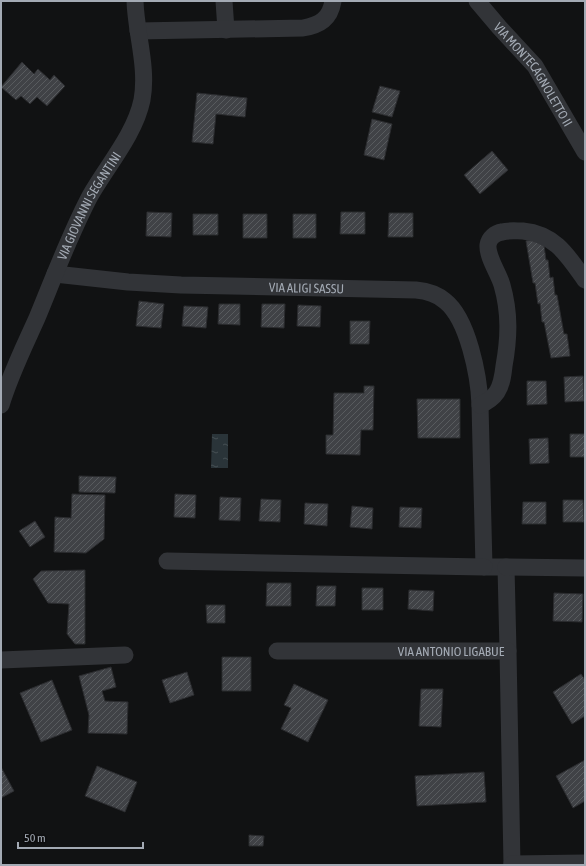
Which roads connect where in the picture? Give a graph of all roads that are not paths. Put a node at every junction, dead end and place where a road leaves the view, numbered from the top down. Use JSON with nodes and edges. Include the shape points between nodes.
{"nodes":[{"id":1,"x":135,"y":1,"type":"edge"},
{"id":2,"x":224,"y":1,"type":"edge"},
{"id":3,"x":333,"y":1,"type":"edge"},
{"id":4,"x":477,"y":1,"type":"edge"},
{"id":5,"x":226,"y":30,"type":"junction"},
{"id":6,"x":138,"y":31,"type":"junction"},
{"id":7,"x":585,"y":152,"type":"edge"},
{"id":8,"x":54,"y":274,"type":"junction"},
{"id":9,"x":585,"y":280,"type":"edge"},
{"id":10,"x":1,"y":405,"type":"edge"},
{"id":11,"x":480,"y":405,"type":"junction"},
{"id":12,"x":167,"y":561,"type":"dead end"},
{"id":13,"x":484,"y":567,"type":"junction"},
{"id":14,"x":506,"y":567,"type":"junction"},
{"id":15,"x":585,"y":568,"type":"edge"},
{"id":16,"x":508,"y":650,"type":"junction"},
{"id":17,"x":277,"y":651,"type":"dead end"},
{"id":18,"x":125,"y":655,"type":"dead end"},
{"id":19,"x":1,"y":660,"type":"edge"},
{"id":20,"x":585,"y":863,"type":"edge"},
{"id":21,"x":512,"y":864,"type":"edge"}],
"edges":[{"from":1,"to":6,"type":"street","name":"VIA GIOVANNI SEGANTINI"},
{"from":2,"to":5,"type":"street"},
{"from":3,"to":5,"type":"street","via":[[328,17],[316,25],[297,29]]},
{"from":4,"to":7,"type":"street","name":"VIA MONTECAGNOLETTO II","via":[[535,66]]},
{"from":5,"to":6,"type":"street"},
{"from":6,"to":8,"type":"street","name":"VIA GIOVANNI SEGANTINI","via":[[143,70],[143,94],[139,110],[130,132],[90,196]]},
{"from":8,"to":10,"type":"street","name":"VIA GIOVANNI SEGANTINI"},
{"from":8,"to":11,"type":"street","name":"VIA ALIGI SASSU","via":[[152,284],[408,289],[430,292],[452,308],[465,333],[473,360]]},
{"from":9,"to":11,"type":"street","via":[[563,251],[544,235],[515,231],[492,236],[488,243],[488,252],[505,297],[508,339],[499,388],[490,400]]},
{"from":11,"to":13,"type":"street","name":"VIA ALIGI SASSU"},
{"from":12,"to":13,"type":"street"},
{"from":13,"to":14,"type":"street"},
{"from":14,"to":15,"type":"street"},
{"from":14,"to":16,"type":"street"},
{"from":16,"to":17,"type":"street","name":"VIA ANTONIO LIGABUE"},
{"from":16,"to":21,"type":"street","name":"VIA ANTONIO LIGABUE"},
{"from":18,"to":19,"type":"street"},
{"from":20,"to":21,"type":"street"}]}
